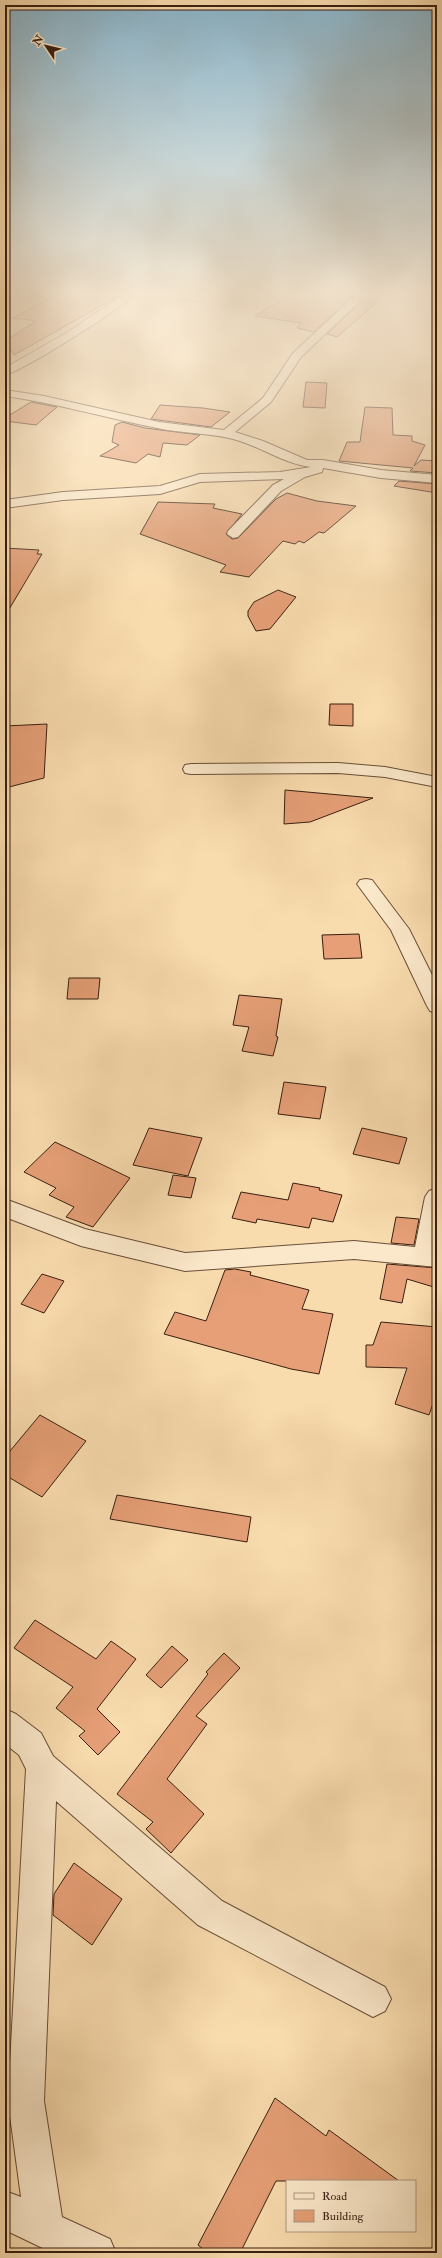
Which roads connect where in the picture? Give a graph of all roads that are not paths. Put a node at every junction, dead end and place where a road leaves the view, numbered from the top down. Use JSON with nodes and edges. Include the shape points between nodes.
{"nodes":[{"id":1,"x":53,"y":399,"type":"edge"},
{"id":2,"x":267,"y":399,"type":"edge"},
{"id":3,"x":226,"y":434,"type":"junction"},
{"id":4,"x":323,"y":464,"type":"junction"},
{"id":5,"x":300,"y":475,"type":"junction"},
{"id":6,"x":437,"y":479,"type":"edge"},
{"id":7,"x":5,"y":504,"type":"edge"},
{"id":8,"x":233,"y":534,"type":"dead end"},
{"id":9,"x":191,"y":769,"type":"dead end"},
{"id":10,"x":437,"y":782,"type":"edge"},
{"id":11,"x":366,"y":884,"type":"dead end"},
{"id":12,"x":437,"y":1006,"type":"edge"},
{"id":13,"x":437,"y":1197,"type":"edge"},
{"id":14,"x":5,"y":1208,"type":"edge"},
{"id":15,"x":431,"y":1257,"type":"edge"},
{"id":16,"x":5,"y":1725,"type":"edge"},
{"id":17,"x":42,"y":1767,"type":"junction"},
{"id":18,"x":373,"y":1999,"type":"dead end"},
{"id":19,"x":5,"y":2210,"type":"edge"},
{"id":20,"x":44,"y":2228,"type":"junction"},
{"id":21,"x":96,"y":2253,"type":"edge"}],
"edges":[{"from":1,"to":3,"type":"street","via":[[162,425],[200,428]]},
{"from":2,"to":3,"type":"street"},
{"from":3,"to":4,"type":"street","via":[[252,441],[292,460],[313,465]]},
{"from":4,"to":5,"type":"street","via":[[316,470]]},
{"from":4,"to":6,"type":"street","via":[[381,474]]},
{"from":5,"to":7,"type":"street","via":[[200,478],[174,488],[160,490],[97,493]]},
{"from":5,"to":8,"type":"street","via":[[277,488]]},
{"from":9,"to":10,"type":"street","via":[[338,768],[385,772]]},
{"from":11,"to":12,"type":"street","via":[[400,929]]},
{"from":13,"to":15,"type":"street"},
{"from":14,"to":15,"type":"street","via":[[81,1237],[185,1262],[354,1250]]},
{"from":16,"to":17,"type":"street","via":[[30,1744]]},
{"from":17,"to":18,"type":"street","via":[[210,1913]]},
{"from":17,"to":20,"type":"street","via":[[26,2101]]},
{"from":19,"to":20,"type":"street"},
{"from":20,"to":21,"type":"street"}]}
